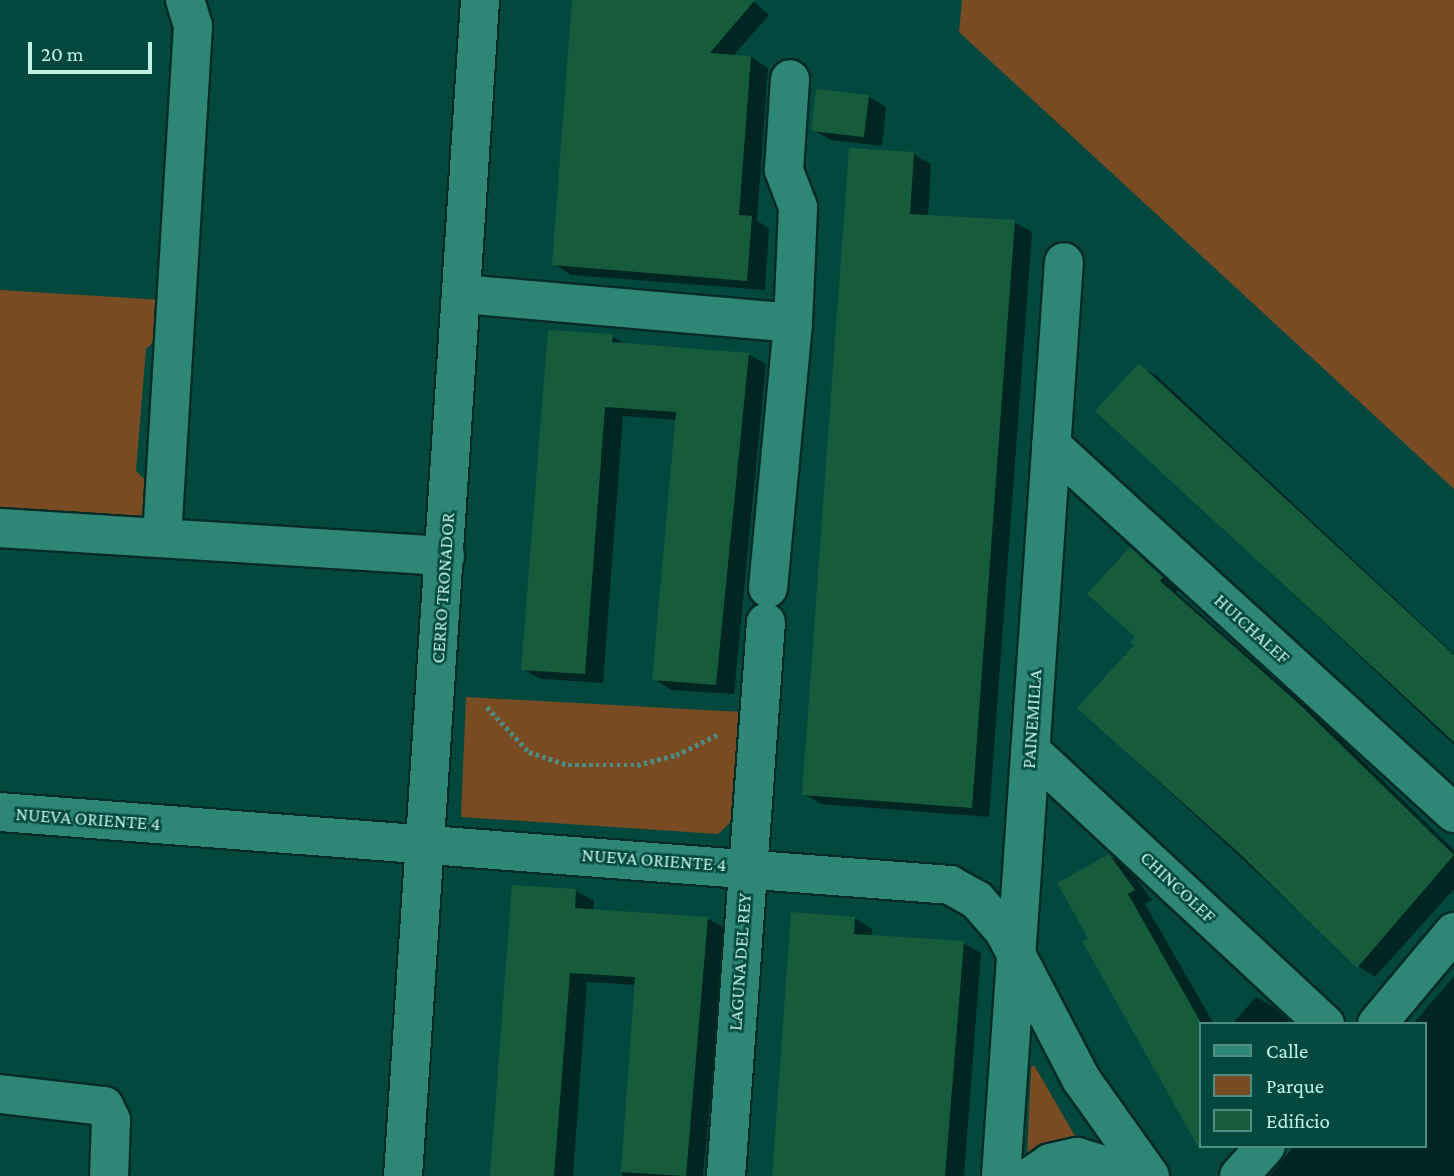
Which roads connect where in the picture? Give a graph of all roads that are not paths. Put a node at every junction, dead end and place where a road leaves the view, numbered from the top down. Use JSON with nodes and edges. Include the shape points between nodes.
{"nodes":[{"id":1,"x":185,"y":0,"type":"edge"},
{"id":2,"x":480,"y":0,"type":"edge"},
{"id":3,"x":790,"y":79,"type":"dead end"},
{"id":4,"x":1063,"y":262,"type":"dead end"},
{"id":5,"x":463,"y":295,"type":"junction"},
{"id":6,"x":793,"y":323,"type":"junction"},
{"id":7,"x":1051,"y":445,"type":"junction"},
{"id":8,"x":0,"y":527,"type":"edge"},
{"id":9,"x":162,"y":537,"type":"junction"},
{"id":10,"x":445,"y":556,"type":"junction"},
{"id":11,"x":1030,"y":750,"type":"junction"},
{"id":12,"x":0,"y":812,"type":"edge"},
{"id":13,"x":1454,"y":813,"type":"edge"},
{"id":14,"x":426,"y":844,"type":"junction"},
{"id":15,"x":746,"y":867,"type":"junction"},
{"id":16,"x":1454,"y":932,"type":"edge"},
{"id":17,"x":1016,"y":951,"type":"junction"},
{"id":18,"x":1323,"y":1022,"type":"edge"},
{"id":19,"x":1379,"y":1022,"type":"edge"},
{"id":20,"x":0,"y":1094,"type":"edge"},
{"id":21,"x":1264,"y":1148,"type":"edge"},
{"id":22,"x":109,"y":1176,"type":"edge"},
{"id":23,"x":403,"y":1176,"type":"edge"},
{"id":24,"x":726,"y":1176,"type":"edge"},
{"id":25,"x":1002,"y":1176,"type":"edge"},
{"id":26,"x":1031,"y":1176,"type":"edge"},
{"id":27,"x":1140,"y":1176,"type":"edge"},
{"id":28,"x":1150,"y":1176,"type":"edge"},
{"id":29,"x":1239,"y":1176,"type":"edge"}],
"edges":[{"from":1,"to":9,"type":"street","via":[[192,26]]},
{"from":2,"to":5,"type":"street","name":"CERRO TRONADOR"},
{"from":3,"to":6,"type":"street","name":"LAGUNA DEL REY","via":[[784,170],[799,207]]},
{"from":4,"to":7,"type":"street","name":"PAINEMILLA"},
{"from":5,"to":6,"type":"street"},
{"from":5,"to":10,"type":"street","name":"CERRO TRONADOR"},
{"from":6,"to":15,"type":"street","name":"LAGUNA DEL REY"},
{"from":7,"to":11,"type":"street","name":"PAINEMILLA"},
{"from":7,"to":13,"type":"street","name":"HUICHALEF"},
{"from":8,"to":9,"type":"street"},
{"from":9,"to":10,"type":"street"},
{"from":10,"to":14,"type":"street","name":"CERRO TRONADOR"},
{"from":11,"to":17,"type":"street","name":"PAINEMILLA"},
{"from":11,"to":18,"type":"street","name":"CHINCOLEF"},
{"from":12,"to":14,"type":"street","name":"NUEVA ORIENTE 4"},
{"from":14,"to":15,"type":"street","name":"NUEVA ORIENTE 4"},
{"from":14,"to":23,"type":"street","name":"CERRO TRONADOR"},
{"from":15,"to":17,"type":"street","name":"NUEVA ORIENTE 4","via":[[950,885],[977,900]]},
{"from":15,"to":24,"type":"street","name":"LAGUNA DEL REY"},
{"from":16,"to":19,"type":"street"},
{"from":17,"to":25,"type":"street","name":"PAINEMILLA"},
{"from":17,"to":28,"type":"street","name":"NUEVA ORIENTE 4","via":[[1081,1079]]},
{"from":20,"to":22,"type":"street","via":[[103,1106],[111,1120]]},
{"from":21,"to":29,"type":"street"},
{"from":26,"to":27,"type":"street","via":[[1059,1159],[1077,1157]]}]}
